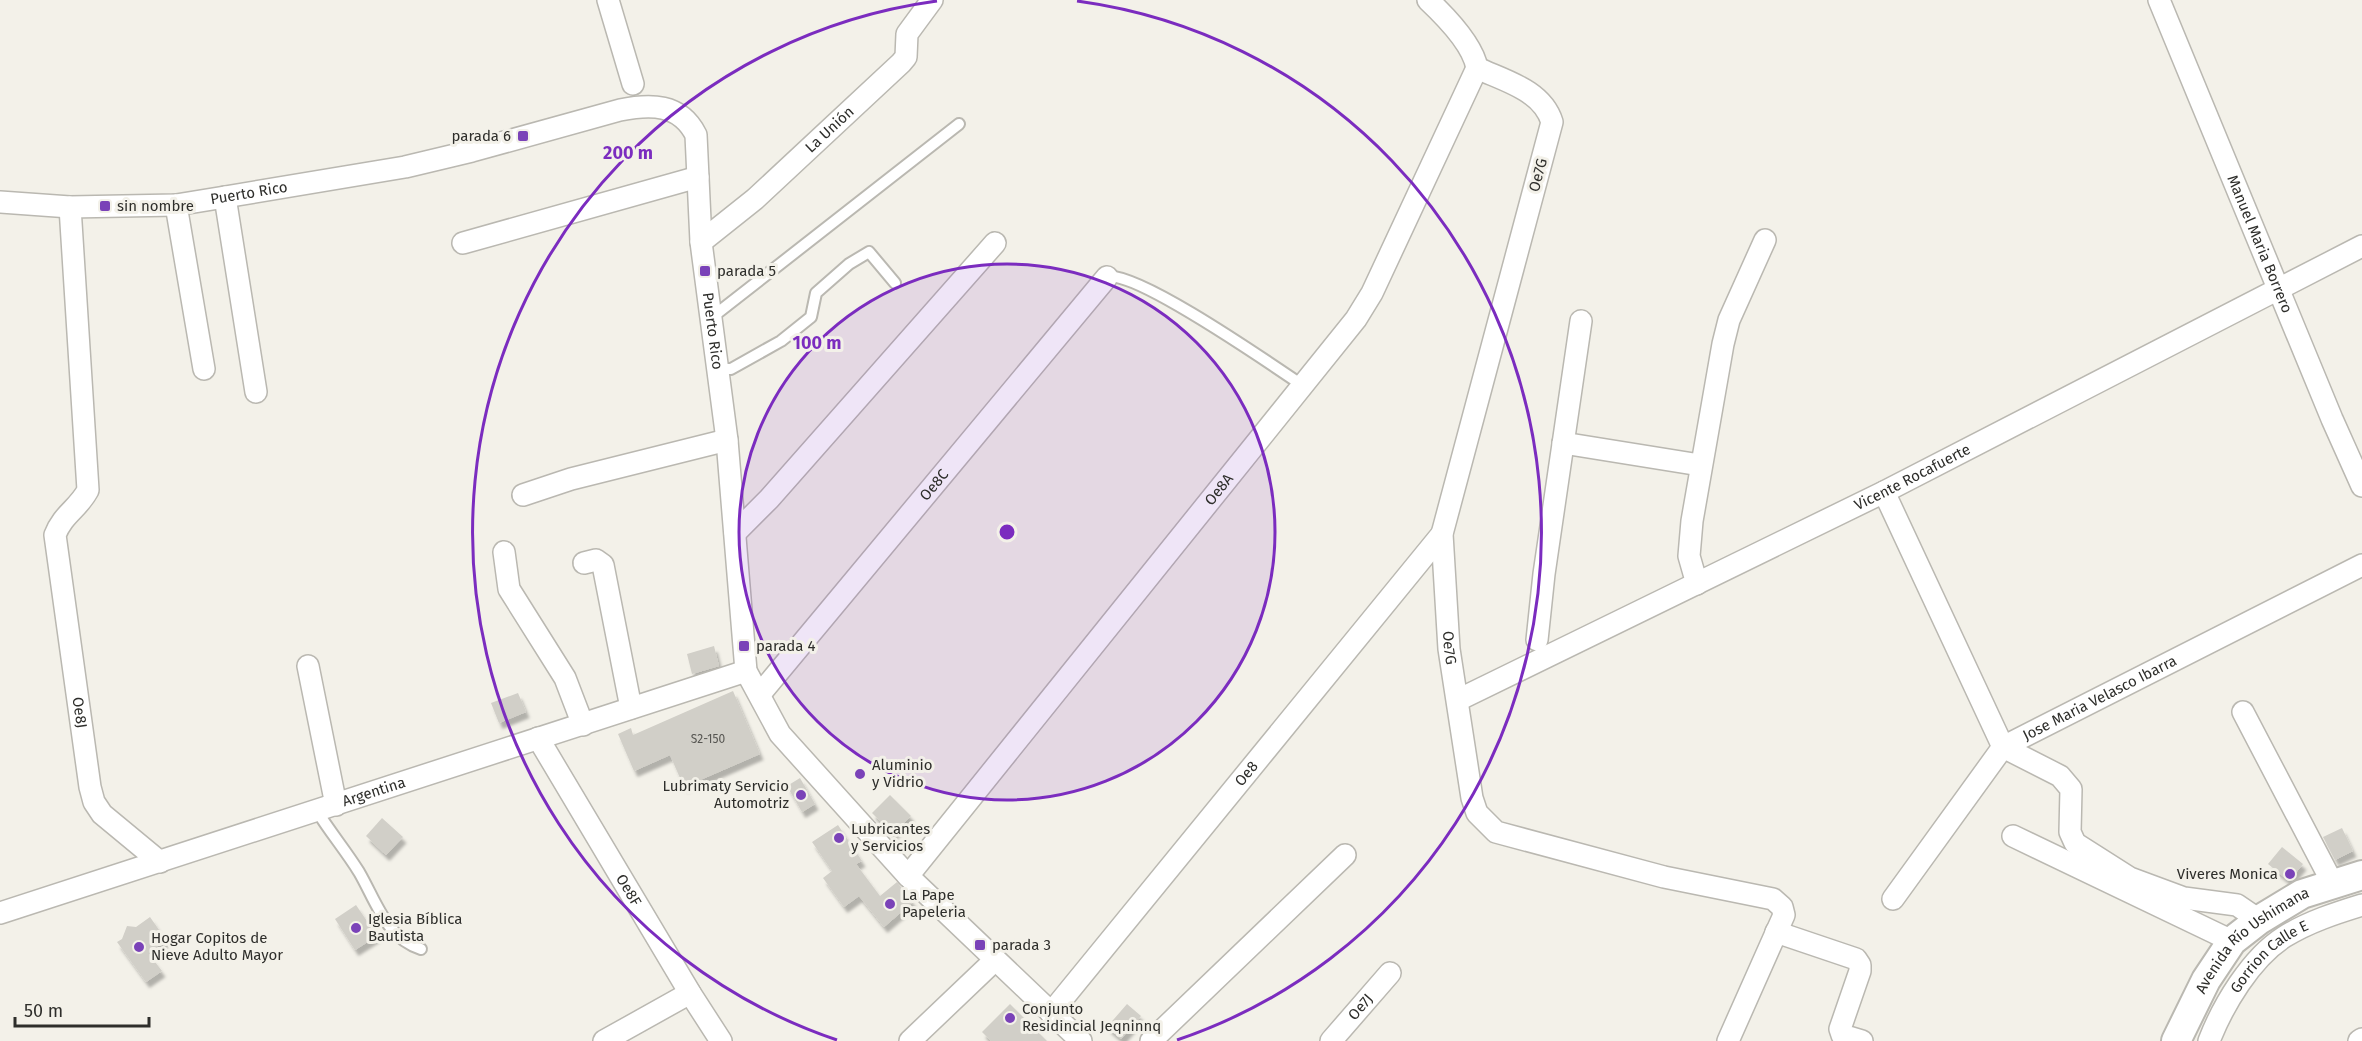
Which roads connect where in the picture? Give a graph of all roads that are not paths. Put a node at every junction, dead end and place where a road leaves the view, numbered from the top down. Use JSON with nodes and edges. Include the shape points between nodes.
{"nodes":[{"id":1,"x":608,"y":0,"type":"edge"},
{"id":2,"x":932,"y":0,"type":"edge"},
{"id":3,"x":1428,"y":0,"type":"edge"},
{"id":4,"x":2159,"y":0,"type":"edge"},
{"id":5,"x":1477,"y":68,"type":"junction"},
{"id":6,"x":633,"y":84,"type":"dead end"},
{"id":7,"x":959,"y":124,"type":"dead end"},
{"id":8,"x":698,"y":177,"type":"junction"},
{"id":9,"x":225,"y":197,"type":"junction"},
{"id":10,"x":0,"y":202,"type":"edge"},
{"id":11,"x":176,"y":205,"type":"junction"},
{"id":12,"x":70,"y":207,"type":"junction"},
{"id":13,"x":1765,"y":240,"type":"dead end"},
{"id":14,"x":701,"y":242,"type":"junction"},
{"id":15,"x":463,"y":243,"type":"dead end"},
{"id":16,"x":994,"y":243,"type":"dead end"},
{"id":17,"x":2362,"y":246,"type":"edge"},
{"id":18,"x":1107,"y":277,"type":"joint"},
{"id":19,"x":895,"y":283,"type":"dead end"},
{"id":20,"x":2280,"y":289,"type":"junction"},
{"id":21,"x":711,"y":318,"type":"junction"},
{"id":22,"x":1581,"y":321,"type":"dead end"},
{"id":23,"x":204,"y":369,"type":"dead end"},
{"id":24,"x":718,"y":369,"type":"junction"},
{"id":25,"x":1302,"y":385,"type":"junction"},
{"id":26,"x":256,"y":392,"type":"dead end"},
{"id":27,"x":727,"y":440,"type":"junction"},
{"id":28,"x":1563,"y":443,"type":"junction"},
{"id":29,"x":1700,"y":465,"type":"junction"},
{"id":30,"x":2362,"y":486,"type":"edge"},
{"id":31,"x":1884,"y":492,"type":"junction"},
{"id":32,"x":523,"y":495,"type":"dead end"},
{"id":33,"x":735,"y":533,"type":"junction"},
{"id":34,"x":1442,"y":534,"type":"junction"},
{"id":35,"x":504,"y":552,"type":"dead end"},
{"id":36,"x":584,"y":563,"type":"dead end"},
{"id":37,"x":2362,"y":565,"type":"edge"},
{"id":38,"x":1697,"y":584,"type":"junction"},
{"id":39,"x":1537,"y":640,"type":"dead end"},
{"id":40,"x":308,"y":666,"type":"dead end"},
{"id":41,"x":746,"y":671,"type":"junction"},
{"id":42,"x":760,"y":694,"type":"junction"},
{"id":43,"x":1458,"y":700,"type":"junction"},
{"id":44,"x":631,"y":708,"type":"junction"},
{"id":45,"x":2243,"y":712,"type":"dead end"},
{"id":46,"x":583,"y":725,"type":"junction"},
{"id":47,"x":538,"y":738,"type":"junction"},
{"id":48,"x":2003,"y":747,"type":"junction"},
{"id":49,"x":326,"y":808,"type":"junction"},
{"id":50,"x":2013,"y":836,"type":"dead end"},
{"id":51,"x":1345,"y":855,"type":"dead end"},
{"id":52,"x":160,"y":862,"type":"junction"},
{"id":53,"x":2362,"y":875,"type":"edge"},
{"id":54,"x":908,"y":876,"type":"junction"},
{"id":55,"x":2333,"y":884,"type":"junction"},
{"id":56,"x":1893,"y":899,"type":"dead end"},
{"id":57,"x":2362,"y":905,"type":"edge"},
{"id":58,"x":0,"y":914,"type":"edge"},
{"id":59,"x":2259,"y":920,"type":"junction"},
{"id":60,"x":1776,"y":932,"type":"junction"},
{"id":61,"x":2232,"y":941,"type":"junction"},
{"id":62,"x":421,"y":949,"type":"dead end"},
{"id":63,"x":995,"y":960,"type":"junction"},
{"id":64,"x":1390,"y":974,"type":"dead end"},
{"id":65,"x":690,"y":993,"type":"junction"},
{"id":66,"x":1051,"y":1013,"type":"junction"},
{"id":67,"x":1080,"y":1040,"type":"edge"},
{"id":68,"x":604,"y":1041,"type":"edge"},
{"id":69,"x":722,"y":1041,"type":"edge"},
{"id":70,"x":910,"y":1041,"type":"edge"},
{"id":71,"x":1151,"y":1041,"type":"edge"},
{"id":72,"x":1331,"y":1041,"type":"edge"},
{"id":73,"x":1728,"y":1041,"type":"edge"},
{"id":74,"x":1862,"y":1041,"type":"edge"},
{"id":75,"x":2176,"y":1041,"type":"edge"},
{"id":76,"x":2209,"y":1041,"type":"edge"}],
"edges":[{"from":1,"to":6,"type":"street"},
{"from":2,"to":14,"type":"street","name":"La Unión","via":[[907,34],[906,57],[901,63],[756,200]]},
{"from":3,"to":5,"type":"street","via":[[1469,49]]},
{"from":4,"to":20,"type":"street","name":"Manuel Maria Borrero"},
{"from":5,"to":25,"type":"street","name":"Oe8A","via":[[1367,302]]},
{"from":5,"to":34,"type":"street","name":"Oe7G","via":[[1534,94],[1552,122]]},
{"from":7,"to":21,"type":"lane"},
{"from":8,"to":9,"type":"street","name":"Puerto Rico","via":[[696,135],[691,125],[665,108],[644,105],[405,167]]},
{"from":8,"to":14,"type":"street","name":"Puerto Rico"},
{"from":8,"to":15,"type":"street"},
{"from":9,"to":11,"type":"street","name":"Puerto Rico"},
{"from":9,"to":26,"type":"street"},
{"from":10,"to":12,"type":"street","name":"Puerto Rico"},
{"from":11,"to":12,"type":"street","name":"Puerto Rico"},
{"from":11,"to":23,"type":"street"},
{"from":12,"to":52,"type":"street","name":"Oe8J","via":[[88,490],[76,508],[60,521],[55,534],[94,802],[102,814]]},
{"from":13,"to":29,"type":"street","via":[[1727,328]]},
{"from":14,"to":21,"type":"street","name":"Puerto Rico"},
{"from":16,"to":33,"type":"street"},
{"from":17,"to":20,"type":"street","name":"Vicente Rocafuerte"},
{"from":18,"to":25,"type":"lane","via":[[1123,279],[1180,307]]},
{"from":18,"to":42,"type":"street","name":"Oe8C"},
{"from":19,"to":24,"type":"lane","via":[[874,256],[864,254],[816,293],[811,317],[789,335],[731,369]]},
{"from":20,"to":30,"type":"street","name":"Manuel Maria Borrero"},
{"from":20,"to":31,"type":"street","name":"Vicente Rocafuerte"},
{"from":21,"to":24,"type":"street","name":"Puerto Rico"},
{"from":22,"to":28,"type":"street"},
{"from":24,"to":27,"type":"street","name":"Puerto Rico"},
{"from":25,"to":54,"type":"street","name":"Oe8A"},
{"from":27,"to":32,"type":"street","via":[[572,478]]},
{"from":27,"to":33,"type":"street","name":"Puerto Rico"},
{"from":28,"to":29,"type":"street"},
{"from":28,"to":39,"type":"street"},
{"from":29,"to":38,"type":"street","via":[[1689,549]]},
{"from":31,"to":38,"type":"street","name":"Vicente Rocafuerte"},
{"from":31,"to":48,"type":"street"},
{"from":33,"to":41,"type":"street","name":"Puerto Rico"},
{"from":34,"to":43,"type":"street","name":"Oe7G","via":[[1449,649]]},
{"from":34,"to":66,"type":"street","name":"Oe8"},
{"from":35,"to":46,"type":"street","via":[[509,590],[565,678]]},
{"from":36,"to":44,"type":"street","via":[[596,560],[603,565]]},
{"from":37,"to":48,"type":"street","name":"Jose Maria Velasco Ibarra"},
{"from":38,"to":43,"type":"street","name":"Vicente Rocafuerte"},
{"from":40,"to":49,"type":"street"},
{"from":41,"to":42,"type":"street","name":"Puerto Rico"},
{"from":41,"to":44,"type":"street","name":"Argentina"},
{"from":42,"to":54,"type":"street","name":"Puerto Rico","via":[[780,734]]},
{"from":43,"to":60,"type":"street","name":"Oe7G","via":[[1472,798],[1477,813],[1496,832],[1664,877],[1773,900],[1782,907],[1784,915]]},
{"from":44,"to":46,"type":"street","name":"Argentina"},
{"from":45,"to":55,"type":"street"},
{"from":46,"to":47,"type":"street","name":"Argentina"},
{"from":47,"to":49,"type":"street","name":"Argentina"},
{"from":47,"to":65,"type":"street","name":"Oe8F"},
{"from":48,"to":56,"type":"street","name":"Jose Maria Velasco Ibarra"},
{"from":48,"to":59,"type":"street","via":[[2067,782],[2071,795],[2070,832],[2080,846],[2130,878],[2184,898],[2237,905]]},
{"from":49,"to":52,"type":"street","name":"Argentina"},
{"from":49,"to":62,"type":"lane","via":[[394,933],[407,945]]},
{"from":50,"to":61,"type":"street"},
{"from":51,"to":71,"type":"street"},
{"from":52,"to":58,"type":"street","name":"Argentina"},
{"from":53,"to":55,"type":"street","name":"Avenida Río Ushimana"},
{"from":54,"to":63,"type":"street","name":"Puerto Rico"},
{"from":55,"to":59,"type":"street","name":"Avenida Río Ushimana","via":[[2302,894]]},
{"from":57,"to":76,"type":"street","name":"Gorrion Calle E","via":[[2283,937],[2245,973]]},
{"from":59,"to":61,"type":"street","name":"Avenida Río Ushimana"},
{"from":60,"to":73,"type":"street","name":"Oe7G"},
{"from":60,"to":74,"type":"street","via":[[1856,959],[1860,971],[1840,1029],[1842,1035]]},
{"from":61,"to":75,"type":"street","name":"Avenida Río Ushimana","via":[[2206,980]]},
{"from":63,"to":66,"type":"street","name":"Puerto Rico"},
{"from":63,"to":70,"type":"street"},
{"from":64,"to":72,"type":"street","name":"Oe7J"},
{"from":65,"to":68,"type":"street"},
{"from":65,"to":69,"type":"street","name":"Oe8F"},
{"from":66,"to":67,"type":"street","name":"Puerto Rico"}]}
